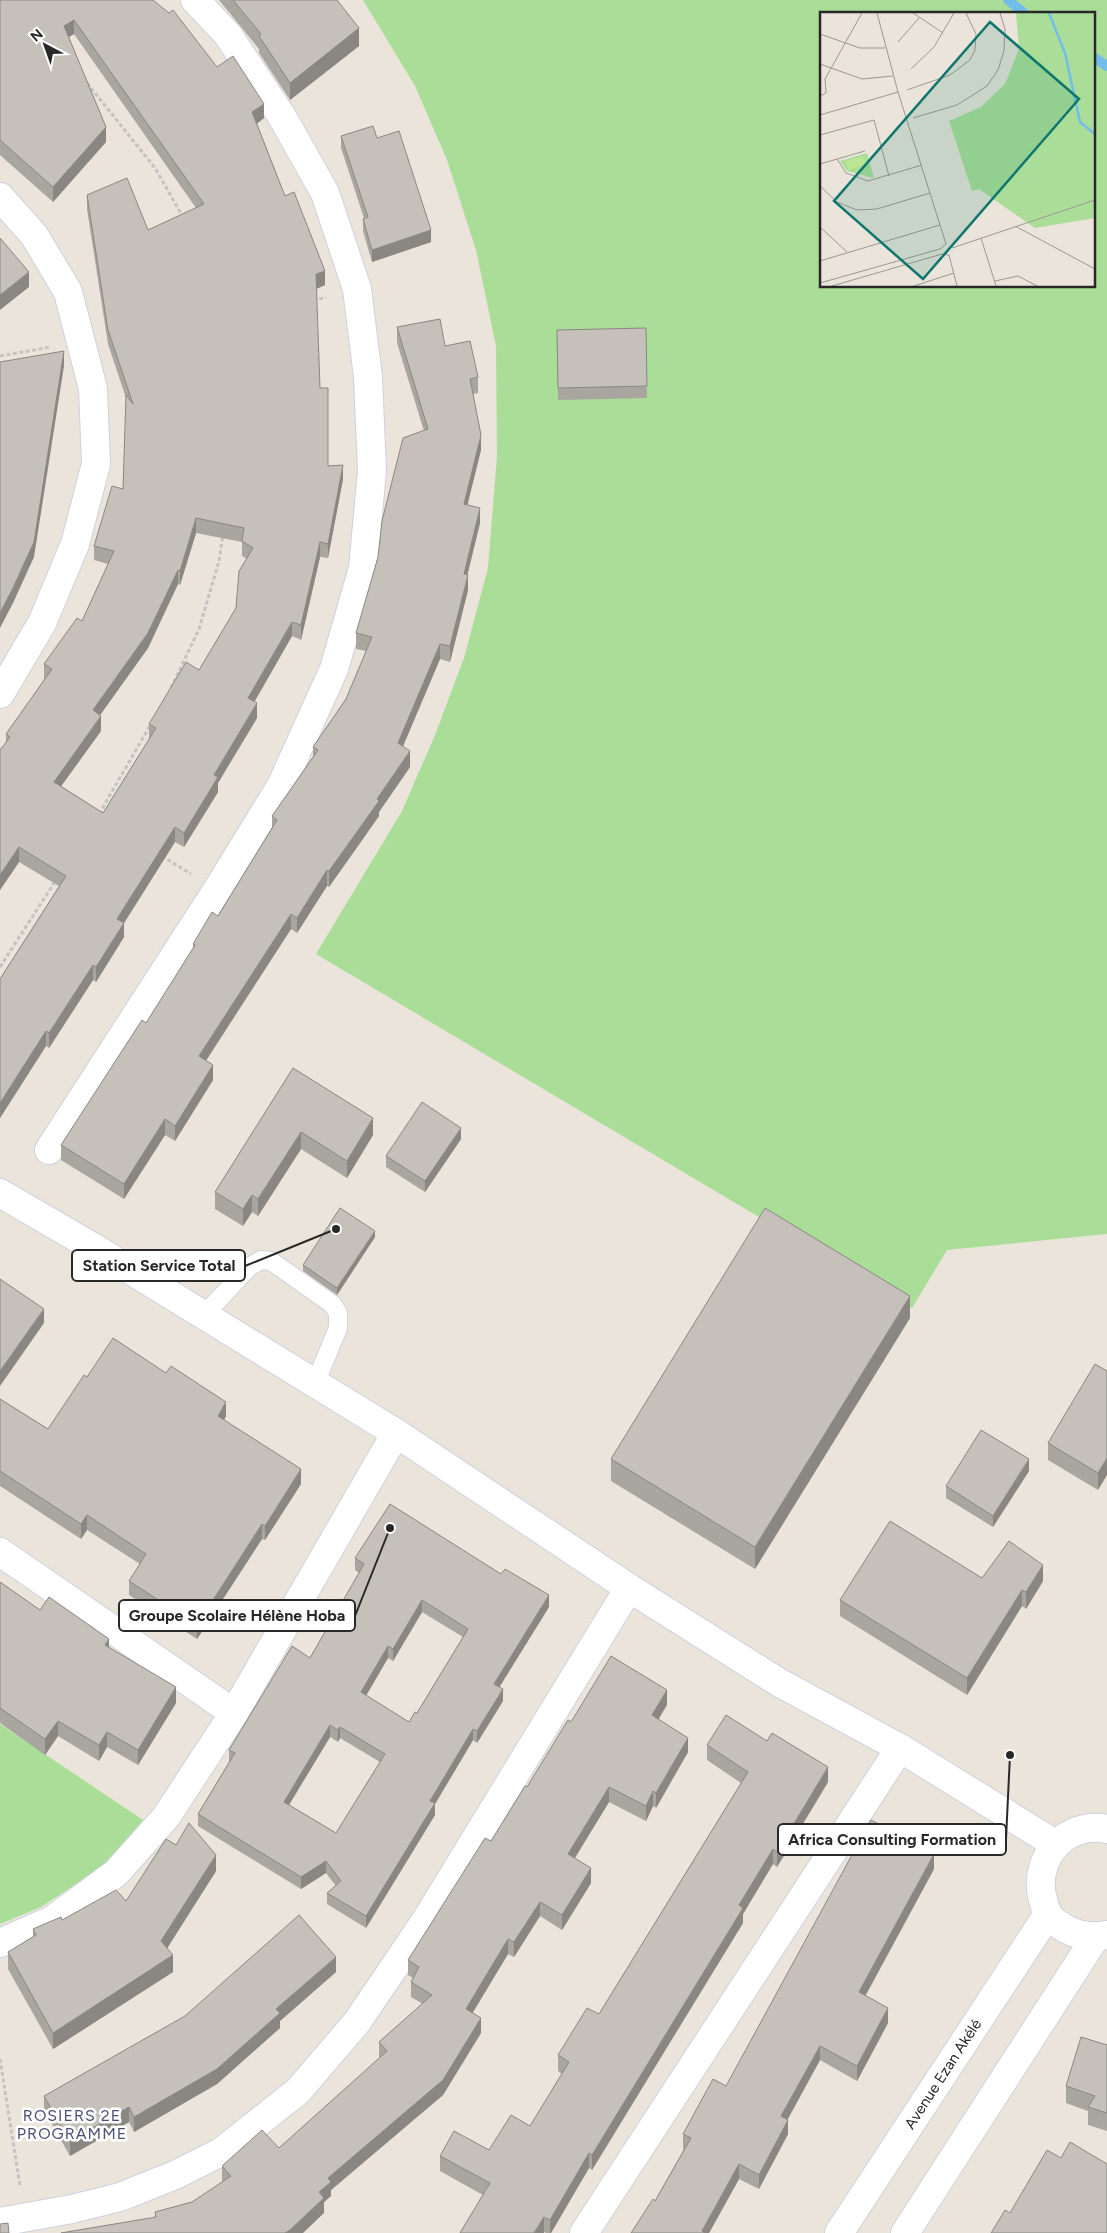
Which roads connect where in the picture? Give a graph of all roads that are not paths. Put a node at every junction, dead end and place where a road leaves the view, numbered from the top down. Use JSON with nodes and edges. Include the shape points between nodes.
{"nodes":[{"id":1,"x":195,"y":0,"type":"edge"},
{"id":2,"x":0,"y":197,"type":"edge"},
{"id":3,"x":0,"y":694,"type":"edge"},
{"id":4,"x":49,"y":1150,"type":"dead end"},
{"id":5,"x":0,"y":1194,"type":"edge"},
{"id":6,"x":204,"y":1315,"type":"junction"},
{"id":7,"x":315,"y":1384,"type":"junction"},
{"id":8,"x":396,"y":1433,"type":"junction"},
{"id":9,"x":0,"y":1552,"type":"edge"},
{"id":10,"x":629,"y":1588,"type":"junction"},
{"id":11,"x":234,"y":1713,"type":"junction"},
{"id":12,"x":900,"y":1748,"type":"junction"},
{"id":13,"x":1107,"y":1829,"type":"edge"},
{"id":14,"x":1055,"y":1844,"type":"junction"},
{"id":15,"x":1048,"y":1914,"type":"junction"},
{"id":16,"x":1101,"y":1936,"type":"edge"},
{"id":17,"x":0,"y":1943,"type":"edge"},
{"id":18,"x":13,"y":2220,"type":"edge"},
{"id":19,"x":584,"y":2233,"type":"edge"},
{"id":20,"x":839,"y":2233,"type":"edge"},
{"id":21,"x":905,"y":2233,"type":"edge"}],
"edges":[{"from":1,"to":4,"type":"street","via":[[228,35],[281,115],[325,193],[357,289],[368,377],[372,471],[362,568],[334,669],[280,786],[217,890]]},
{"from":2,"to":3,"type":"street","via":[[34,235],[68,292],[93,389],[96,464],[75,544],[42,623]]},
{"from":5,"to":6,"type":"street"},
{"from":6,"to":7,"type":"street"},
{"from":6,"to":7,"type":"lane","via":[[249,1267],[261,1260],[272,1261],[332,1304],[338,1313],[338,1328]]},
{"from":7,"to":8,"type":"street"},
{"from":8,"to":10,"type":"street"},
{"from":8,"to":11,"type":"street"},
{"from":9,"to":11,"type":"street"},
{"from":10,"to":12,"type":"street","via":[[780,1683]]},
{"from":10,"to":18,"type":"street","via":[[426,1920],[357,2022],[298,2091],[221,2152],[174,2175],[120,2197]]},
{"from":11,"to":17,"type":"street","via":[[166,1817],[116,1873],[52,1920]]},
{"from":12,"to":14,"type":"street"},
{"from":12,"to":19,"type":"street"},
{"from":13,"to":14,"type":"street","via":[[1094,1827],[1073,1832]]},
{"from":14,"to":15,"type":"street","via":[[1044,1862],[1039,1883]]},
{"from":15,"to":16,"type":"street","via":[[1074,1933]]},
{"from":15,"to":20,"type":"street","name":"Avenue Ezan Akélé"},
{"from":16,"to":21,"type":"street"}]}
